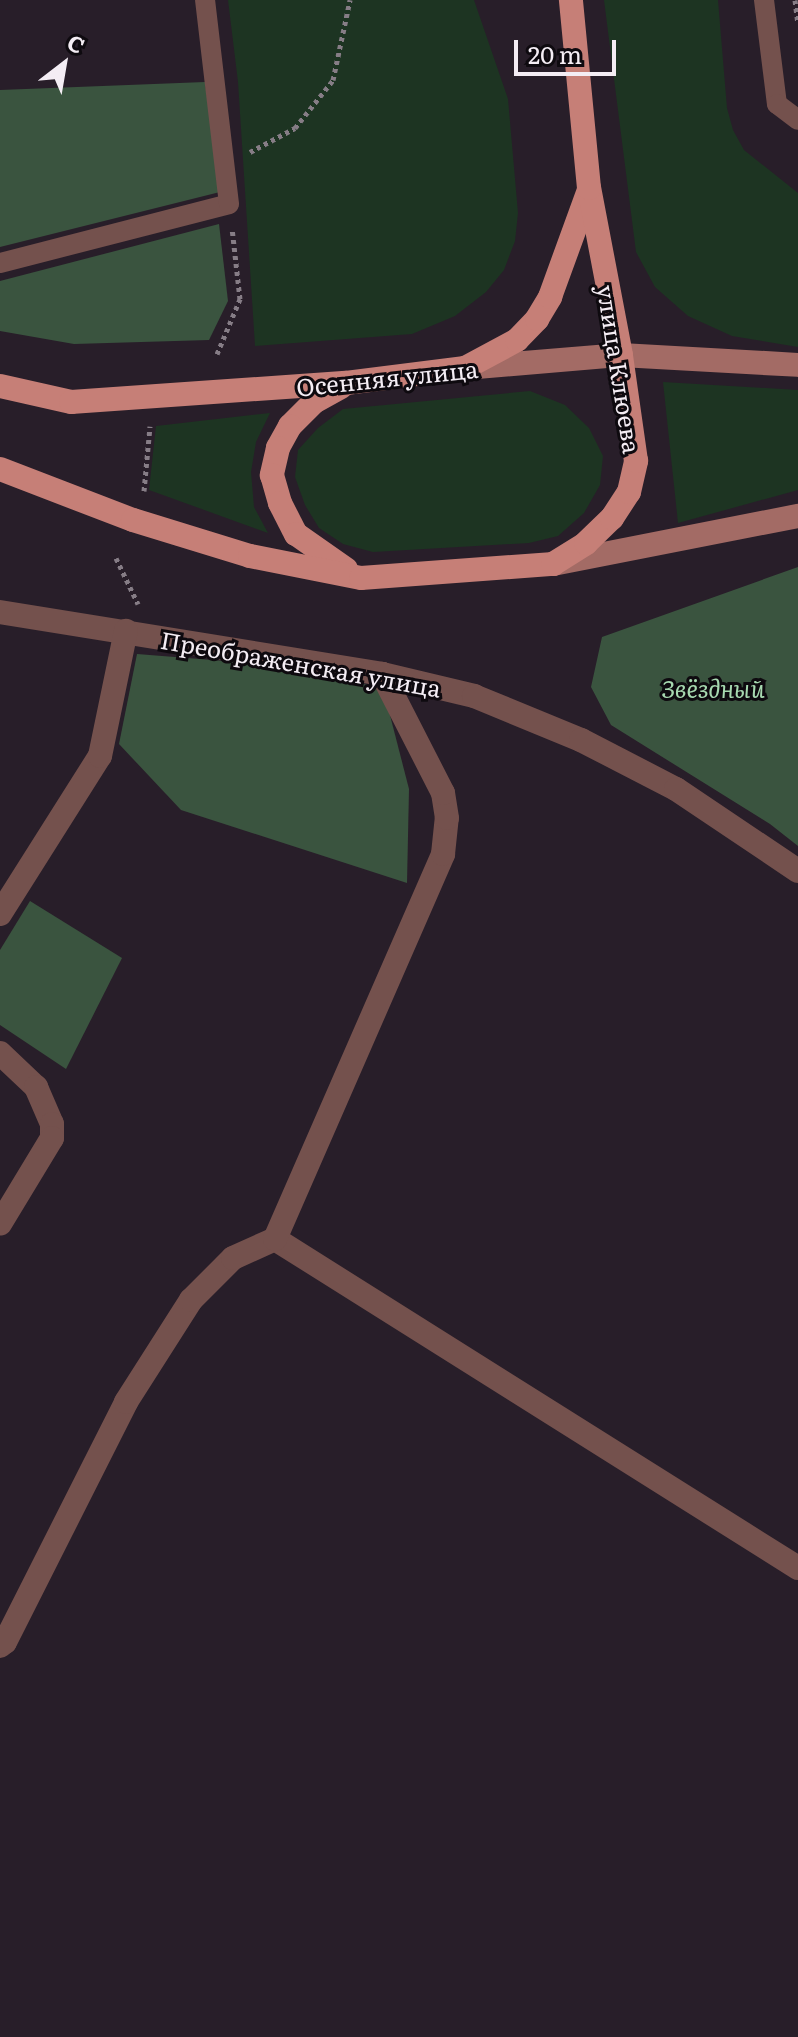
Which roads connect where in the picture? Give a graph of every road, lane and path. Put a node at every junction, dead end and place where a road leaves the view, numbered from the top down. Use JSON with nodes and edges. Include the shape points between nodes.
{"nodes":[{"id":1,"x":205,"y":0,"type":"edge"},
{"id":2,"x":350,"y":0,"type":"edge"},
{"id":3,"x":571,"y":0,"type":"edge"},
{"id":4,"x":764,"y":0,"type":"edge"},
{"id":5,"x":795,"y":0,"type":"edge"},
{"id":6,"x":798,"y":23,"type":"edge"},
{"id":7,"x":798,"y":120,"type":"edge"},
{"id":8,"x":244,"y":155,"type":"dead end"},
{"id":9,"x":589,"y":188,"type":"junction"},
{"id":10,"x":229,"y":204,"type":"junction"},
{"id":11,"x":0,"y":263,"type":"edge"},
{"id":12,"x":217,"y":354,"type":"dead end"},
{"id":13,"x":621,"y":355,"type":"junction"},
{"id":14,"x":787,"y":365,"type":"edge"},
{"id":15,"x":465,"y":368,"type":"junction"},
{"id":16,"x":346,"y":383,"type":"junction"},
{"id":17,"x":0,"y":386,"type":"edge"},
{"id":18,"x":150,"y":421,"type":"dead end"},
{"id":19,"x":0,"y":469,"type":"edge"},
{"id":20,"x":144,"y":491,"type":"dead end"},
{"id":21,"x":798,"y":516,"type":"edge"},
{"id":22,"x":116,"y":558,"type":"dead end"},
{"id":23,"x":553,"y":564,"type":"junction"},
{"id":24,"x":361,"y":578,"type":"junction"},
{"id":25,"x":0,"y":612,"type":"edge"},
{"id":26,"x":126,"y":631,"type":"junction"},
{"id":27,"x":153,"y":636,"type":"junction"},
{"id":28,"x":382,"y":674,"type":"junction"},
{"id":29,"x":798,"y":871,"type":"edge"},
{"id":30,"x":0,"y":914,"type":"edge"},
{"id":31,"x":0,"y":1053,"type":"edge"},
{"id":32,"x":0,"y":1224,"type":"edge"},
{"id":33,"x":275,"y":1239,"type":"junction"},
{"id":34,"x":798,"y":1568,"type":"edge"},
{"id":35,"x":0,"y":1646,"type":"edge"}],
"edges":[{"from":1,"to":10,"type":"lane"},
{"from":2,"to":8,"type":"path","via":[[333,80],[295,128]]},
{"from":3,"to":9,"type":"main road","name":"улица Клюева"},
{"from":4,"to":7,"type":"lane","via":[[777,104]]},
{"from":5,"to":6,"type":"path"},
{"from":9,"to":13,"type":"main road","name":"улица Клюева"},
{"from":9,"to":15,"type":"main road","name":"улица Клюева","via":[[537,319],[517,340]]},
{"from":10,"to":11,"type":"lane"},
{"from":10,"to":12,"type":"path","via":[[240,299]]},
{"from":13,"to":14,"type":"main road","name":"Осенняя улица"},
{"from":13,"to":15,"type":"main road","name":"Осенняя улица"},
{"from":13,"to":23,"type":"main road","name":"улица Клюева","via":[[636,461],[629,492],[586,543]]},
{"from":15,"to":16,"type":"main road","name":"Осенняя улица"},
{"from":16,"to":17,"type":"main road","name":"Осенняя улица","via":[[71,402]]},
{"from":16,"to":24,"type":"main road","via":[[314,402],[290,426],[272,475],[296,534]]},
{"from":18,"to":20,"type":"path"},
{"from":19,"to":24,"type":"main road","via":[[133,520],[250,556]]},
{"from":21,"to":23,"type":"main road"},
{"from":22,"to":27,"type":"path"},
{"from":23,"to":24,"type":"main road"},
{"from":25,"to":26,"type":"street","name":"Преображенская улица"},
{"from":26,"to":27,"type":"street","name":"Преображенская улица"},
{"from":26,"to":30,"type":"street","via":[[100,756]]},
{"from":27,"to":28,"type":"street","name":"Преображенская улица"},
{"from":28,"to":29,"type":"street","name":"Преображенская улица","via":[[474,696],[581,740],[676,789]]},
{"from":28,"to":33,"type":"street","via":[[443,793],[443,854]]},
{"from":31,"to":32,"type":"street","via":[[36,1087],[52,1124],[52,1138]]},
{"from":33,"to":34,"type":"street"},
{"from":33,"to":35,"type":"street","via":[[233,1258],[191,1300],[126,1402]]}]}
